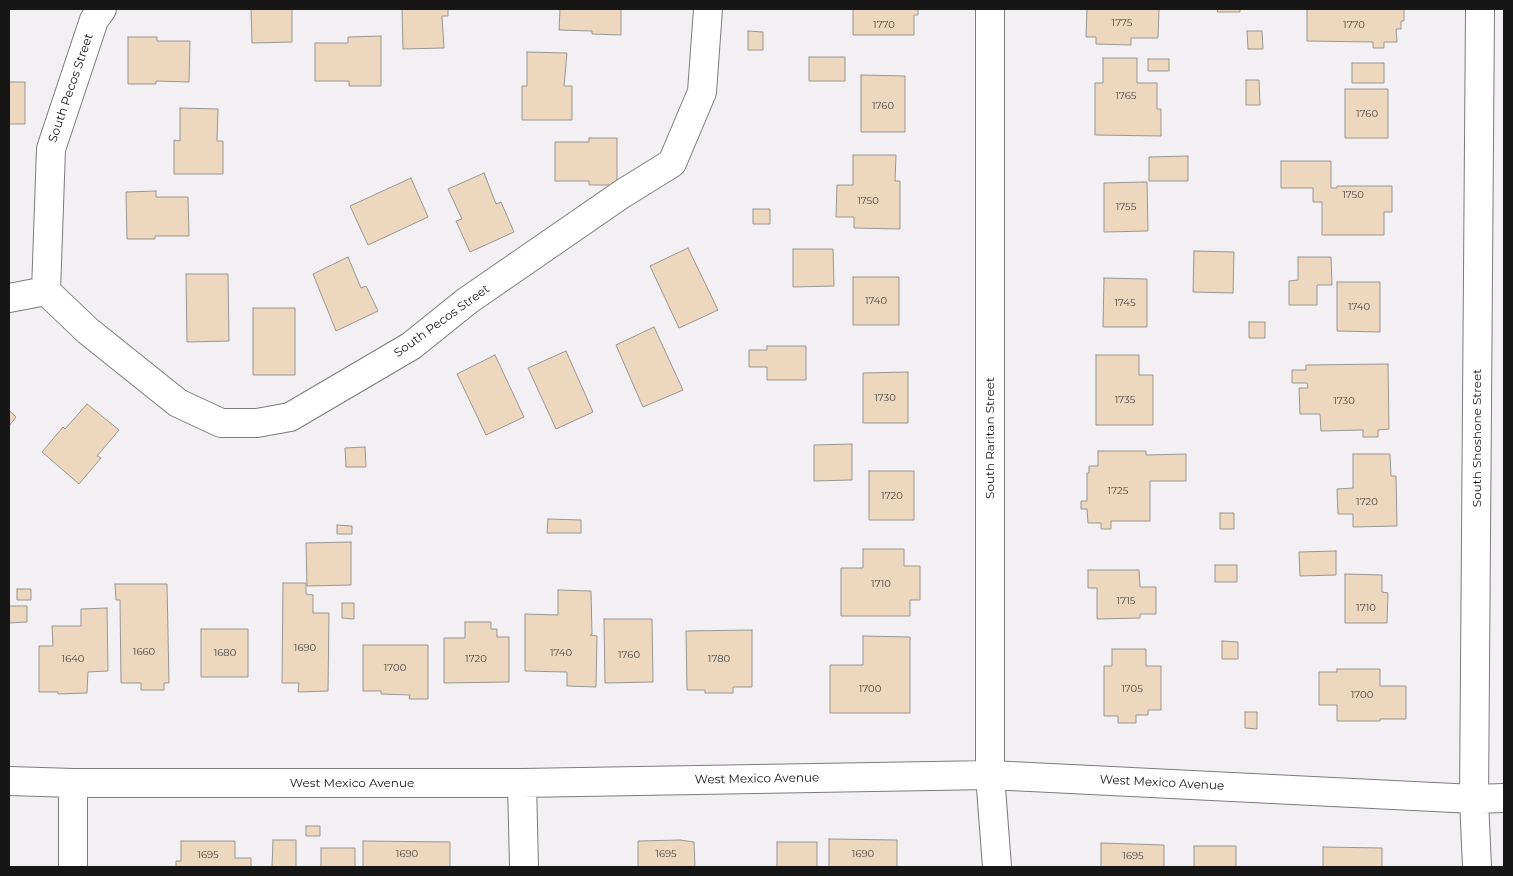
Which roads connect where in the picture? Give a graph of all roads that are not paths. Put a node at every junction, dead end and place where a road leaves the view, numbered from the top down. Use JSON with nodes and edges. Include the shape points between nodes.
{"nodes":[{"id":1,"x":102,"y":9,"type":"edge"},
{"id":2,"x":708,"y":9,"type":"edge"},
{"id":3,"x":990,"y":9,"type":"edge"},
{"id":4,"x":1480,"y":9,"type":"edge"},
{"id":5,"x":46,"y":291,"type":"junction"},
{"id":6,"x":9,"y":298,"type":"edge"},
{"id":7,"x":990,"y":775,"type":"junction"},
{"id":8,"x":9,"y":782,"type":"edge"},
{"id":9,"x":73,"y":783,"type":"junction"},
{"id":10,"x":522,"y":783,"type":"junction"},
{"id":11,"x":1504,"y":798,"type":"edge"},
{"id":12,"x":1474,"y":799,"type":"junction"},
{"id":13,"x":73,"y":867,"type":"edge"},
{"id":14,"x":524,"y":867,"type":"edge"},
{"id":15,"x":997,"y":867,"type":"edge"},
{"id":16,"x":1477,"y":867,"type":"edge"}],
"edges":[{"from":1,"to":5,"type":"street","name":"South Pecos Street","via":[[94,20],[51,149]]},
{"from":2,"to":5,"type":"street","name":"South Pecos Street","via":[[702,92],[672,163],[467,301],[411,346],[290,417],[257,423],[221,423],[178,402],[88,331]]},
{"from":3,"to":7,"type":"street","name":"South Raritan Street"},
{"from":4,"to":12,"type":"street","name":"South Shoshone Street"},
{"from":5,"to":6,"type":"street"},
{"from":7,"to":10,"type":"street","name":"West Mexico Avenue"},
{"from":7,"to":12,"type":"street","name":"West Mexico Avenue"},
{"from":7,"to":15,"type":"street","name":"South Raritan Street"},
{"from":8,"to":9,"type":"street","name":"West Mexico Avenue"},
{"from":9,"to":10,"type":"street","name":"West Mexico Avenue"},
{"from":9,"to":13,"type":"street"},
{"from":10,"to":14,"type":"street"},
{"from":11,"to":12,"type":"street","name":"West Mexico Avenue"},
{"from":12,"to":16,"type":"street","name":"South Shoshone Street"}]}
